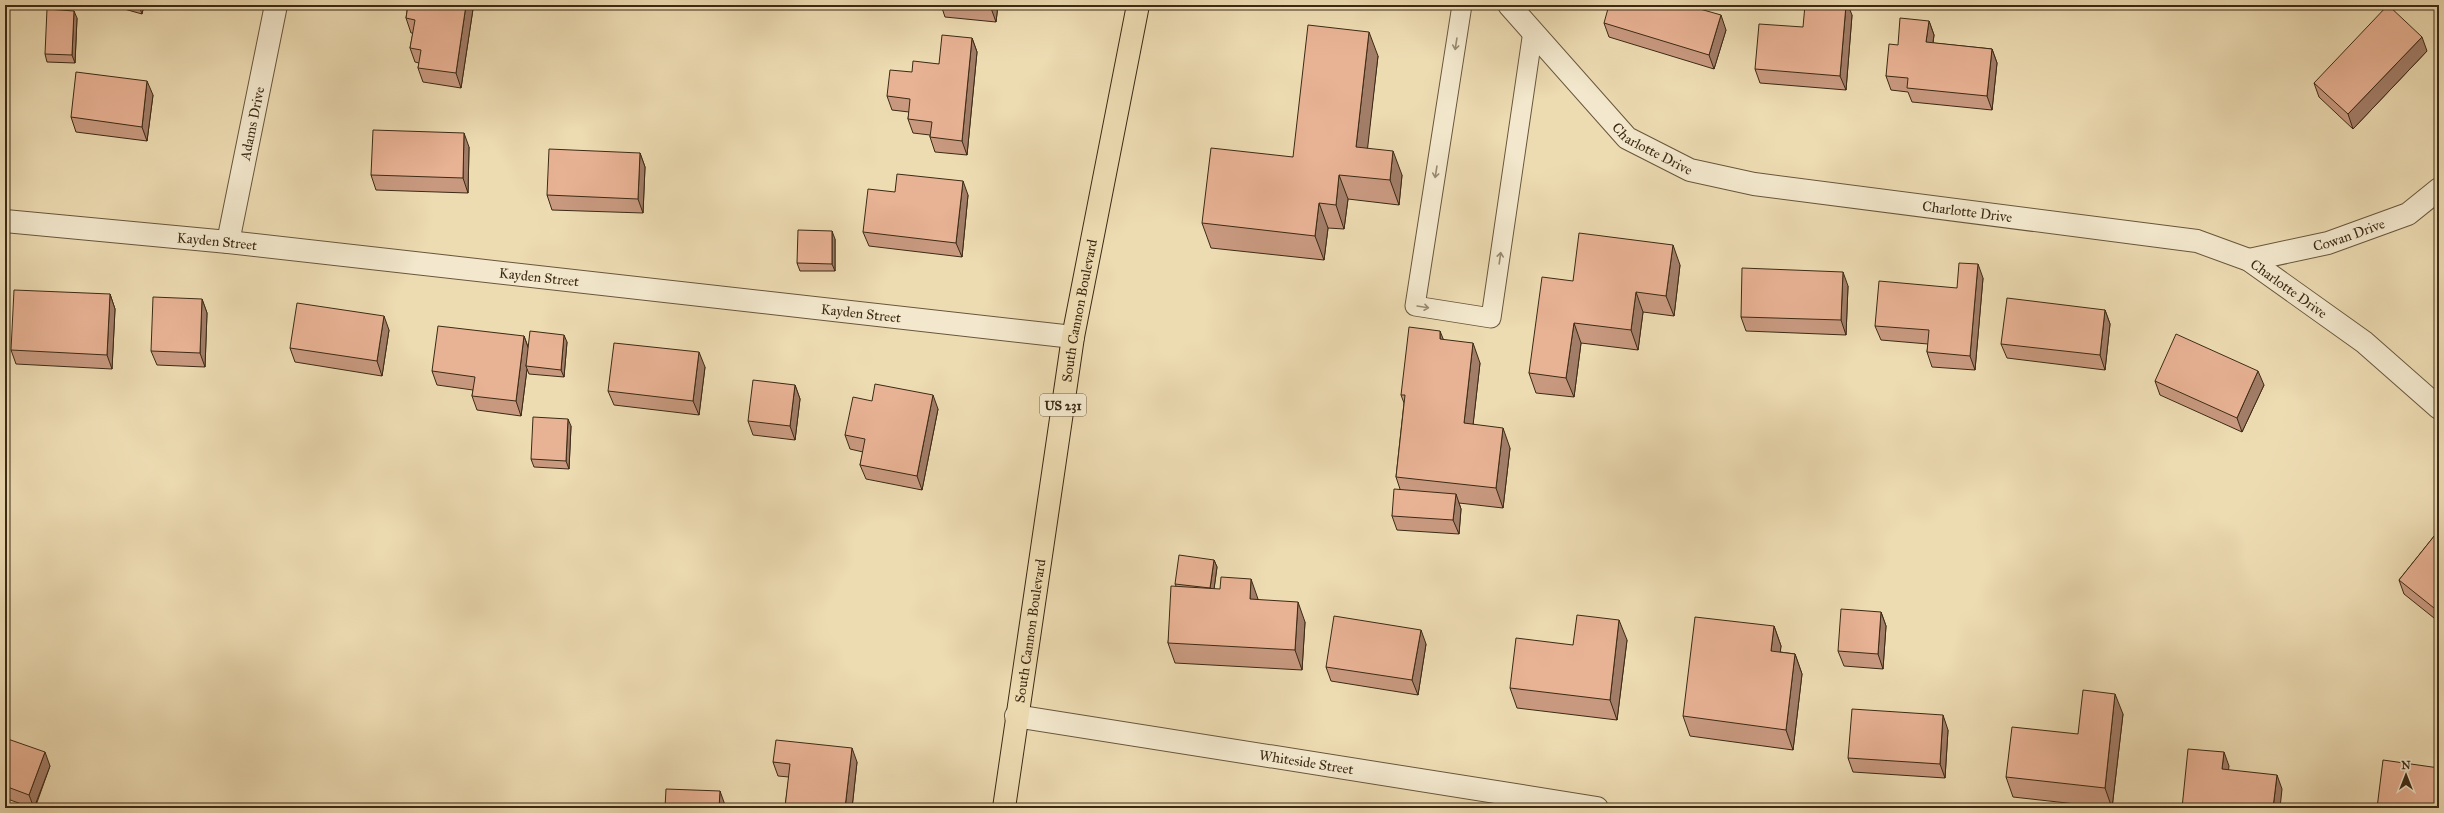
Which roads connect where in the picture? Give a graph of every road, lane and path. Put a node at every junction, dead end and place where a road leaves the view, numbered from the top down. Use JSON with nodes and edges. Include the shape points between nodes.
{"nodes":[{"id":1,"x":276,"y":5,"type":"edge"},
{"id":2,"x":1138,"y":5,"type":"edge"},
{"id":3,"x":1462,"y":5,"type":"edge"},
{"id":4,"x":1509,"y":5,"type":"edge"},
{"id":5,"x":1533,"y":31,"type":"junction"},
{"id":6,"x":2439,"y":189,"type":"edge"},
{"id":7,"x":5,"y":221,"type":"edge"},
{"id":8,"x":228,"y":242,"type":"junction"},
{"id":9,"x":2249,"y":260,"type":"junction"},
{"id":10,"x":1073,"y":337,"type":"junction"},
{"id":11,"x":2439,"y":408,"type":"edge"},
{"id":12,"x":1016,"y":716,"type":"junction"},
{"id":13,"x":1004,"y":808,"type":"edge"},
{"id":14,"x":1597,"y":808,"type":"edge"}],
"edges":[{"from":1,"to":8,"type":"street","name":"Adams Drive"},
{"from":2,"to":10,"type":"highway","name":"South Cannon Boulevard","number":"US 231"},
{"from":3,"to":5,"type":"lane","one_way":true,"via":[[1415,306],[1491,318]]},
{"from":4,"to":5,"type":"street","name":"Charlotte Drive"},
{"from":5,"to":9,"type":"street","name":"Charlotte Drive","via":[[1627,138],[1690,170],[1754,184],[2197,241]]},
{"from":6,"to":9,"type":"street","name":"Cowan Drive","via":[[2408,214],[2328,243]]},
{"from":7,"to":8,"type":"street","name":"Kayden Street"},
{"from":8,"to":10,"type":"street","name":"Kayden Street"},
{"from":9,"to":11,"type":"street","name":"Charlotte Drive","via":[[2364,342]]},
{"from":10,"to":12,"type":"highway","name":"South Cannon Boulevard","number":"US 231"},
{"from":12,"to":13,"type":"highway","name":"South Cannon Boulevard","number":"US 231"},
{"from":12,"to":14,"type":"street","name":"Whiteside Street"}]}
